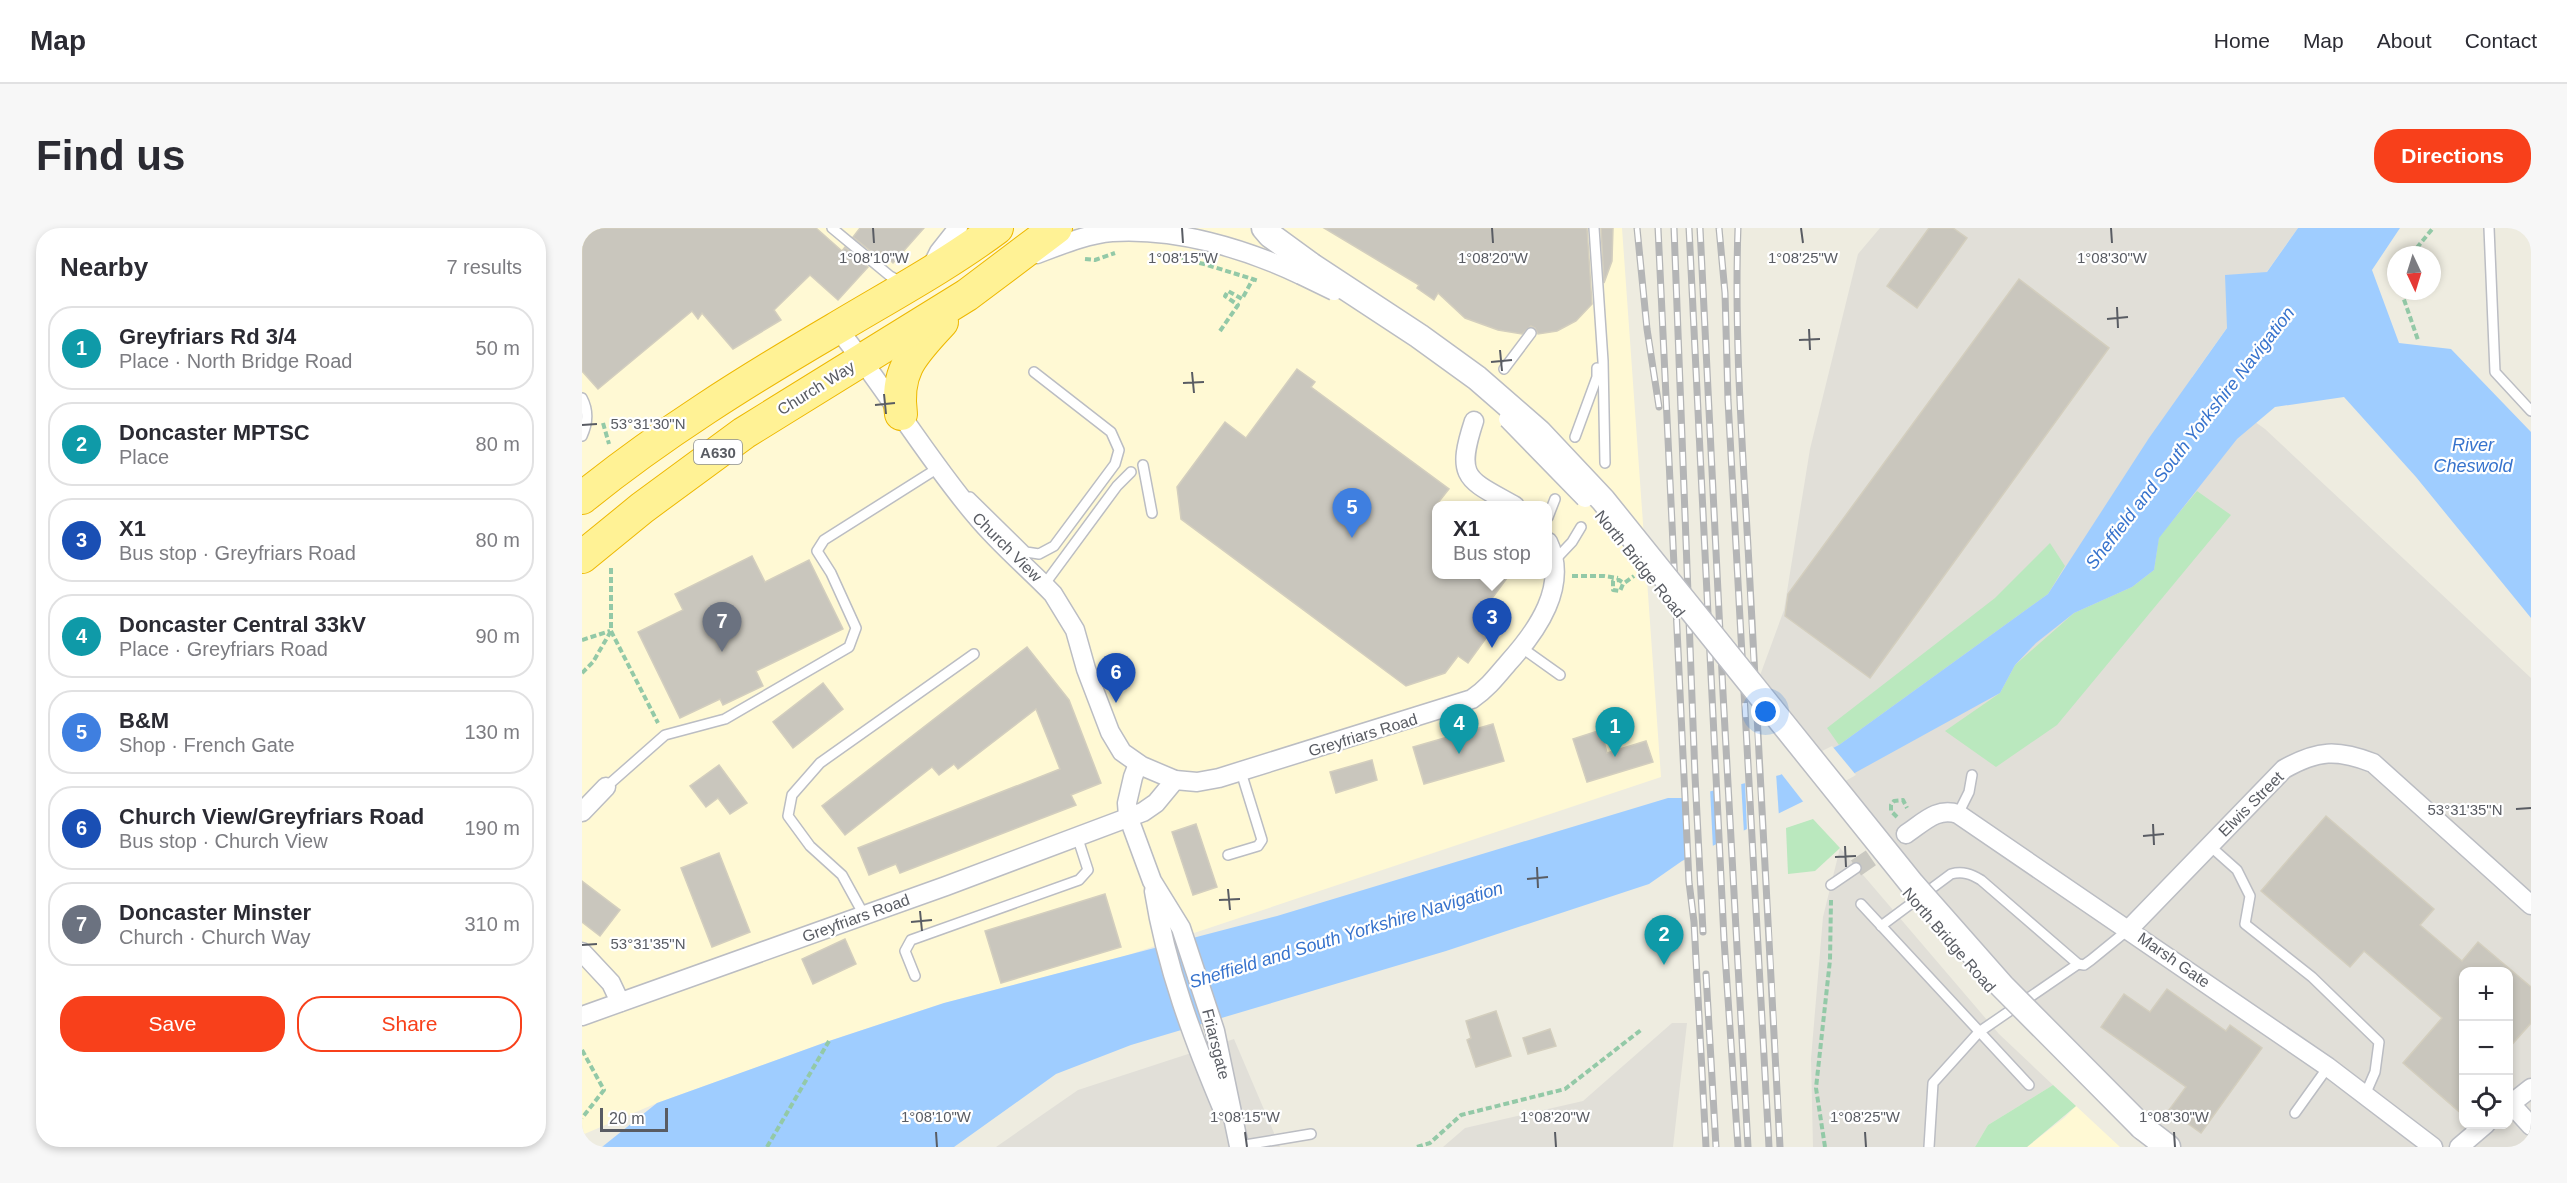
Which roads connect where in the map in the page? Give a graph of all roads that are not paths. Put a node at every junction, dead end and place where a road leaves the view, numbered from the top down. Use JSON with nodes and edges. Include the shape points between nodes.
{"nodes":[{"id":1,"x":832,"y":228,"type":"edge"},
{"id":2,"x":958,"y":228,"type":"edge"},
{"id":3,"x":997,"y":228,"type":"edge"},
{"id":4,"x":1056,"y":228,"type":"edge"},
{"id":5,"x":1186,"y":228,"type":"edge"},
{"id":6,"x":1264,"y":228,"type":"edge"},
{"id":7,"x":1589,"y":228,"type":"edge"},
{"id":8,"x":1594,"y":228,"type":"edge"},
{"id":9,"x":2489,"y":228,"type":"edge"},
{"id":10,"x":1231,"y":247,"type":"junction"},
{"id":11,"x":1306,"y":270,"type":"junction"},
{"id":12,"x":991,"y":275,"type":"junction"},
{"id":13,"x":918,"y":281,"type":"junction"},
{"id":14,"x":967,"y":295,"type":"junction"},
{"id":15,"x":837,"y":328,"type":"junction"},
{"id":16,"x":1531,"y":333,"type":"dead end"},
{"id":17,"x":863,"y":359,"type":"junction"},
{"id":18,"x":1504,"y":369,"type":"dead end"},
{"id":19,"x":1034,"y":372,"type":"dead end"},
{"id":20,"x":582,"y":398,"type":"edge"},
{"id":21,"x":2531,"y":411,"type":"edge"},
{"id":22,"x":901,"y":414,"type":"junction"},
{"id":23,"x":1474,"y":421,"type":"dead end"},
{"id":24,"x":582,"y":436,"type":"edge"},
{"id":25,"x":1575,"y":437,"type":"dead end"},
{"id":26,"x":1605,"y":463,"type":"dead end"},
{"id":27,"x":1143,"y":465,"type":"dead end"},
{"id":28,"x":938,"y":468,"type":"junction"},
{"id":29,"x":1131,"y":472,"type":"dead end"},
{"id":30,"x":582,"y":498,"type":"edge"},
{"id":31,"x":1554,"y":499,"type":"dead end"},
{"id":32,"x":1506,"y":501,"type":"edge"},
{"id":33,"x":1552,"y":505,"type":"edge"},
{"id":34,"x":1152,"y":513,"type":"dead end"},
{"id":35,"x":1581,"y":527,"type":"dead end"},
{"id":36,"x":582,"y":557,"type":"edge"},
{"id":37,"x":1552,"y":561,"type":"edge"},
{"id":38,"x":1554,"y":570,"type":"junction"},
{"id":39,"x":1044,"y":585,"type":"junction"},
{"id":40,"x":1522,"y":648,"type":"junction"},
{"id":41,"x":974,"y":654,"type":"dead end"},
{"id":42,"x":1560,"y":675,"type":"dead end"},
{"id":43,"x":1146,"y":769,"type":"junction"},
{"id":44,"x":1241,"y":772,"type":"junction"},
{"id":45,"x":1972,"y":775,"type":"dead end"},
{"id":46,"x":1175,"y":780,"type":"junction"},
{"id":47,"x":606,"y":787,"type":"joint"},
{"id":48,"x":582,"y":812,"type":"edge"},
{"id":49,"x":1958,"y":814,"type":"junction"},
{"id":50,"x":1128,"y":816,"type":"junction"},
{"id":51,"x":1906,"y":834,"type":"tunnel mouth"},
{"id":52,"x":1077,"y":836,"type":"junction"},
{"id":53,"x":2210,"y":846,"type":"junction"},
{"id":54,"x":1228,"y":855,"type":"dead end"},
{"id":55,"x":1857,"y":868,"type":"tunnel mouth"},
{"id":56,"x":1152,"y":881,"type":"junction"},
{"id":57,"x":1831,"y":885,"type":"road end"},
{"id":58,"x":1861,"y":904,"type":"dead end"},
{"id":59,"x":2531,"y":905,"type":"edge"},
{"id":60,"x":864,"y":915,"type":"junction"},
{"id":61,"x":1881,"y":926,"type":"junction"},
{"id":62,"x":2129,"y":929,"type":"junction"},
{"id":63,"x":582,"y":952,"type":"edge"},
{"id":64,"x":2078,"y":964,"type":"junction"},
{"id":65,"x":915,"y":976,"type":"dead end"},
{"id":66,"x":620,"y":1002,"type":"junction"},
{"id":67,"x":582,"y":1016,"type":"edge"},
{"id":68,"x":1979,"y":1032,"type":"junction"},
{"id":69,"x":2328,"y":1067,"type":"junction"},
{"id":70,"x":2029,"y":1085,"type":"dead end"},
{"id":71,"x":2531,"y":1088,"type":"edge"},
{"id":72,"x":2365,"y":1095,"type":"junction"},
{"id":73,"x":2513,"y":1103,"type":"edge"},
{"id":74,"x":2513,"y":1108,"type":"edge"},
{"id":75,"x":2295,"y":1113,"type":"dead end"},
{"id":76,"x":2531,"y":1126,"type":"edge"},
{"id":77,"x":2481,"y":1129,"type":"edge"},
{"id":78,"x":1311,"y":1134,"type":"dead end"},
{"id":79,"x":2143,"y":1137,"type":"edge"},
{"id":80,"x":1239,"y":1146,"type":"edge"},
{"id":81,"x":1929,"y":1147,"type":"edge"},
{"id":82,"x":2168,"y":1147,"type":"edge"},
{"id":83,"x":2433,"y":1147,"type":"edge"},
{"id":84,"x":2459,"y":1147,"type":"edge"}],
"edges":[{"from":1,"to":13,"type":"lane","via":[[890,276]]},
{"from":2,"to":13,"type":"street"},
{"from":3,"to":13,"type":"highway","number":"A630"},
{"from":4,"to":12,"type":"highway","name":"Church Way","number":"A630"},
{"from":5,"to":10,"type":"street"},
{"from":6,"to":11,"type":"street","name":"North Bridge Road"},
{"from":7,"to":25,"type":"lane","via":[[1597,377]]},
{"from":8,"to":26,"type":"lane"},
{"from":9,"to":21,"type":"lane","via":[[2495,372]]},
{"from":10,"to":11,"type":"street","name":"North Bridge Road"},
{"from":10,"to":12,"type":"street","name":"North Bridge Road","via":[[1154,232],[1110,232],[1050,249]]},
{"from":11,"to":79,"type":"street","name":"North Bridge Road","bridge":true,"via":[[1419,336],[1477,378],[1539,432],[1603,500],[1920,892]]},
{"from":12,"to":14,"type":"highway","name":"Church Way","number":"A630"},
{"from":13,"to":15,"type":"highway","number":"A630"},
{"from":14,"to":17,"type":"highway","name":"Church Way","number":"A630"},
{"from":14,"to":22,"type":"highway","via":[[911,356],[898,395]]},
{"from":15,"to":17,"type":"street","name":"Church View"},
{"from":15,"to":30,"type":"highway","number":"A630","via":[[746,382]]},
{"from":16,"to":18,"type":"lane"},
{"from":17,"to":22,"type":"street","name":"Church View"},
{"from":17,"to":36,"type":"highway","name":"Church Way","number":"A630","via":[[744,433]]},
{"from":19,"to":28,"type":"lane","via":[[1110,432],[1119,450],[1114,464],[1054,546],[1039,554],[1026,552]]},
{"from":20,"to":24,"type":"lane","via":[[587,420]]},
{"from":22,"to":28,"type":"street","name":"Church View"},
{"from":23,"to":32,"type":"street","via":[[1467,443],[1469,478]]},
{"from":27,"to":34,"type":"lane"},
{"from":28,"to":39,"type":"street","name":"Church View","via":[[987,529]]},
{"from":28,"to":47,"type":"lane","via":[[819,546],[817,551],[856,628],[849,647],[725,718],[665,735]]},
{"from":29,"to":39,"type":"lane"},
{"from":31,"to":33,"type":"lane"},
{"from":35,"to":38,"type":"lane","via":[[1558,556]]},
{"from":37,"to":38,"type":"street","name":"Greyfriars Road"},
{"from":38,"to":40,"type":"street","name":"Greyfriars Road","via":[[1548,607]]},
{"from":39,"to":43,"type":"street","name":"Church View","via":[[1076,630],[1113,740],[1122,752]]},
{"from":40,"to":42,"type":"lane"},
{"from":40,"to":44,"type":"street","name":"Greyfriars Road","via":[[1487,688],[1472,699]]},
{"from":41,"to":60,"type":"lane","via":[[820,764],[792,795],[788,816],[810,846],[842,875]]},
{"from":43,"to":46,"type":"street","name":"Greyfriars Road"},
{"from":43,"to":50,"type":"street","via":[[1133,777]]},
{"from":44,"to":46,"type":"street","name":"Greyfriars Road","via":[[1206,781]]},
{"from":44,"to":54,"type":"lane","via":[[1262,840],[1258,846]]},
{"from":45,"to":49,"type":"lane"},
{"from":46,"to":50,"type":"street","name":"Greyfriars Road","via":[[1143,812]]},
{"from":47,"to":48,"type":"street"},
{"from":49,"to":51,"type":"street","via":[[1940,812]]},
{"from":49,"to":62,"type":"street","name":"Marsh Gate"},
{"from":50,"to":52,"type":"street","name":"Greyfriars Road"},
{"from":50,"to":56,"type":"street","name":"Friarsgate"},
{"from":52,"to":60,"type":"street","name":"Greyfriars Road"},
{"from":52,"to":65,"type":"lane","via":[[1088,870],[1085,875],[911,940],[905,951]]},
{"from":53,"to":59,"type":"street","name":"Elwis Street","via":[[2284,769],[2307,756],[2329,752],[2354,755],[2373,763]]},
{"from":53,"to":62,"type":"street","name":"Elwis Street"},
{"from":53,"to":72,"type":"lane","via":[[2237,870],[2250,896],[2245,924],[2312,977],[2379,1042],[2375,1072]]},
{"from":55,"to":57,"type":"lane"},
{"from":56,"to":80,"type":"street","name":"Friarsgate","via":[[1161,933],[1193,1039]]},
{"from":56,"to":80,"type":"street","name":"Friarsgate","via":[[1181,928],[1215,1031]]},
{"from":58,"to":61,"type":"lane"},
{"from":60,"to":66,"type":"street","name":"Greyfriars Road"},
{"from":61,"to":64,"type":"lane","via":[[1952,874],[1971,874]]},
{"from":61,"to":68,"type":"lane"},
{"from":62,"to":64,"type":"lane","via":[[2084,965]]},
{"from":62,"to":69,"type":"street","name":"Marsh Gate"},
{"from":63,"to":66,"type":"street","via":[[611,983]]},
{"from":64,"to":68,"type":"lane"},
{"from":66,"to":67,"type":"street","name":"Greyfriars Road"},
{"from":68,"to":70,"type":"lane"},
{"from":68,"to":81,"type":"lane","via":[[1933,1083]]},
{"from":69,"to":72,"type":"street","name":"Marsh Gate"},
{"from":69,"to":75,"type":"lane"},
{"from":71,"to":73,"type":"street"},
{"from":72,"to":83,"type":"street","name":"Marsh Gate"},
{"from":74,"to":76,"type":"street"},
{"from":77,"to":84,"type":"street"},
{"from":78,"to":80,"type":"lane"},
{"from":79,"to":82,"type":"street","name":"North Bridge Road"}]}
